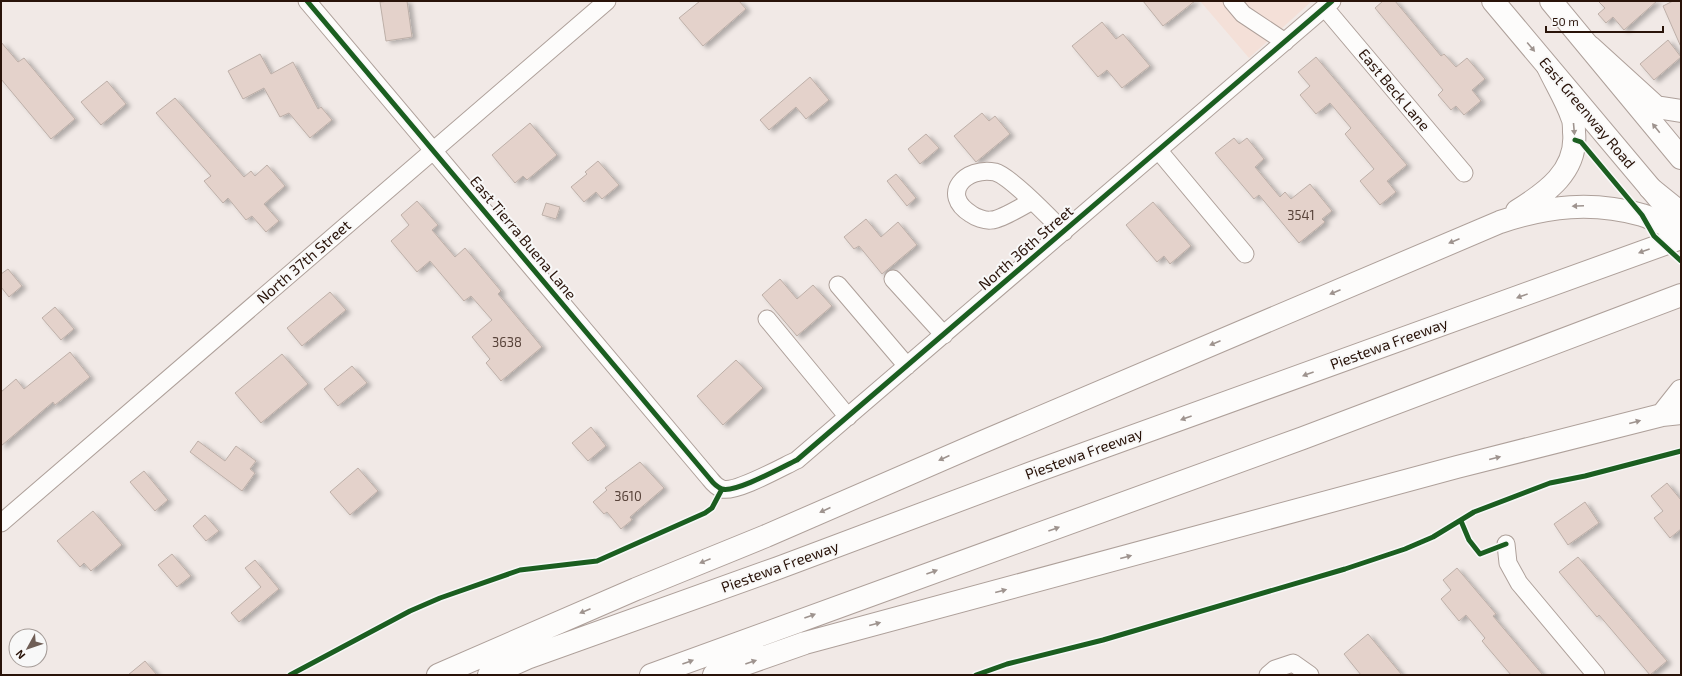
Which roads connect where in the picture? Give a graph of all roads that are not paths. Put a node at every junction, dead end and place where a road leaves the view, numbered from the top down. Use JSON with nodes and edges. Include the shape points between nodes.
{"nodes":[{"id":1,"x":307,"y":1,"type":"edge"},
{"id":2,"x":608,"y":1,"type":"edge"},
{"id":3,"x":1232,"y":1,"type":"edge"},
{"id":4,"x":1493,"y":1,"type":"edge"},
{"id":5,"x":1551,"y":1,"type":"edge"},
{"id":6,"x":1328,"y":4,"type":"edge"},
{"id":7,"x":1285,"y":42,"type":"junction"},
{"id":8,"x":1590,"y":47,"type":"junction"},
{"id":9,"x":1548,"y":67,"type":"junction"},
{"id":10,"x":1681,"y":111,"type":"edge"},
{"id":11,"x":433,"y":151,"type":"junction"},
{"id":12,"x":1159,"y":151,"type":"junction"},
{"id":13,"x":1681,"y":158,"type":"edge"},
{"id":14,"x":1464,"y":173,"type":"dead end"},
{"id":15,"x":1650,"y":188,"type":"junction"},
{"id":16,"x":1032,"y":201,"type":"dead end"},
{"id":17,"x":1681,"y":213,"type":"edge"},
{"id":18,"x":1500,"y":222,"type":"junction"},
{"id":19,"x":1681,"y":225,"type":"edge"},
{"id":20,"x":1064,"y":232,"type":"junction"},
{"id":21,"x":1681,"y":232,"type":"edge"},
{"id":22,"x":1681,"y":238,"type":"edge"},
{"id":23,"x":1245,"y":254,"type":"dead end"},
{"id":24,"x":893,"y":280,"type":"dead end"},
{"id":25,"x":838,"y":285,"type":"dead end"},
{"id":26,"x":1681,"y":295,"type":"edge"},
{"id":27,"x":767,"y":319,"type":"dead end"},
{"id":28,"x":944,"y":335,"type":"junction"},
{"id":29,"x":907,"y":366,"type":"junction"},
{"id":30,"x":1681,"y":391,"type":"edge"},
{"id":31,"x":1671,"y":414,"type":"edge"},
{"id":32,"x":848,"y":417,"type":"junction"},
{"id":33,"x":722,"y":489,"type":"joint"},
{"id":34,"x":1,"y":523,"type":"edge"},
{"id":35,"x":1506,"y":544,"type":"dead end"},
{"id":36,"x":438,"y":675,"type":"edge"},
{"id":37,"x":489,"y":675,"type":"edge"},
{"id":38,"x":651,"y":675,"type":"edge"},
{"id":39,"x":714,"y":675,"type":"edge"},
{"id":40,"x":1268,"y":675,"type":"edge"},
{"id":41,"x":1310,"y":675,"type":"edge"},
{"id":42,"x":1596,"y":675,"type":"edge"}],
"edges":[{"from":1,"to":11,"type":"street","name":"East Tierra Buena Lane"},
{"from":2,"to":11,"type":"street","name":"North 37th Street"},
{"from":3,"to":7,"type":"street","via":[[1243,14]]},
{"from":4,"to":9,"type":"main road","name":"East Greenway Road","one_way":true},
{"from":5,"to":8,"type":"main road"},
{"from":6,"to":7,"type":"street","name":"North 36th Street"},
{"from":6,"to":14,"type":"street","name":"East Beck Lane"},
{"from":7,"to":12,"type":"street","name":"North 36th Street"},
{"from":8,"to":10,"type":"main road","via":[[1656,108]]},
{"from":13,"to":8,"type":"main road","one_way":true},
{"from":9,"to":15,"type":"main road","name":"East Greenway Road"},
{"from":9,"to":18,"type":"main road","one_way":true,"via":[[1573,118],[1573,155],[1558,181]]},
{"from":11,"to":33,"type":"street","name":"East Tierra Buena Lane","via":[[710,479]]},
{"from":11,"to":34,"type":"street","name":"North 37th Street"},
{"from":12,"to":20,"type":"street","name":"North 36th Street"},
{"from":12,"to":23,"type":"street"},
{"from":15,"to":17,"type":"main road"},
{"from":15,"to":19,"type":"main road","name":"East Greenway Road"},
{"from":16,"to":20,"type":"street"},
{"from":21,"to":18,"type":"main road","one_way":true,"via":[[1642,215],[1585,206],[1522,214]]},
{"from":18,"to":36,"type":"main road","one_way":true},
{"from":20,"to":28,"type":"street","name":"North 36th Street"},
{"from":22,"to":37,"type":"main road","name":"Piestewa Freeway","one_way":true,"via":[[1034,472],[527,658]]},
{"from":24,"to":28,"type":"street"},
{"from":25,"to":29,"type":"street"},
{"from":38,"to":26,"type":"main road","one_way":true,"via":[[1303,438]]},
{"from":27,"to":32,"type":"street"},
{"from":28,"to":29,"type":"street","name":"North 36th Street"},
{"from":29,"to":32,"type":"street","name":"North 36th Street"},
{"from":30,"to":31,"type":"main road"},
{"from":39,"to":31,"type":"main road","one_way":true,"via":[[805,643],[1457,467]]},
{"from":32,"to":33,"type":"street","name":"North 36th Street","via":[[797,460],[740,487]]},
{"from":35,"to":42,"type":"street","via":[[1508,563],[1519,583]]},
{"from":40,"to":41,"type":"street","via":[[1275,669],[1293,663]]}]}
